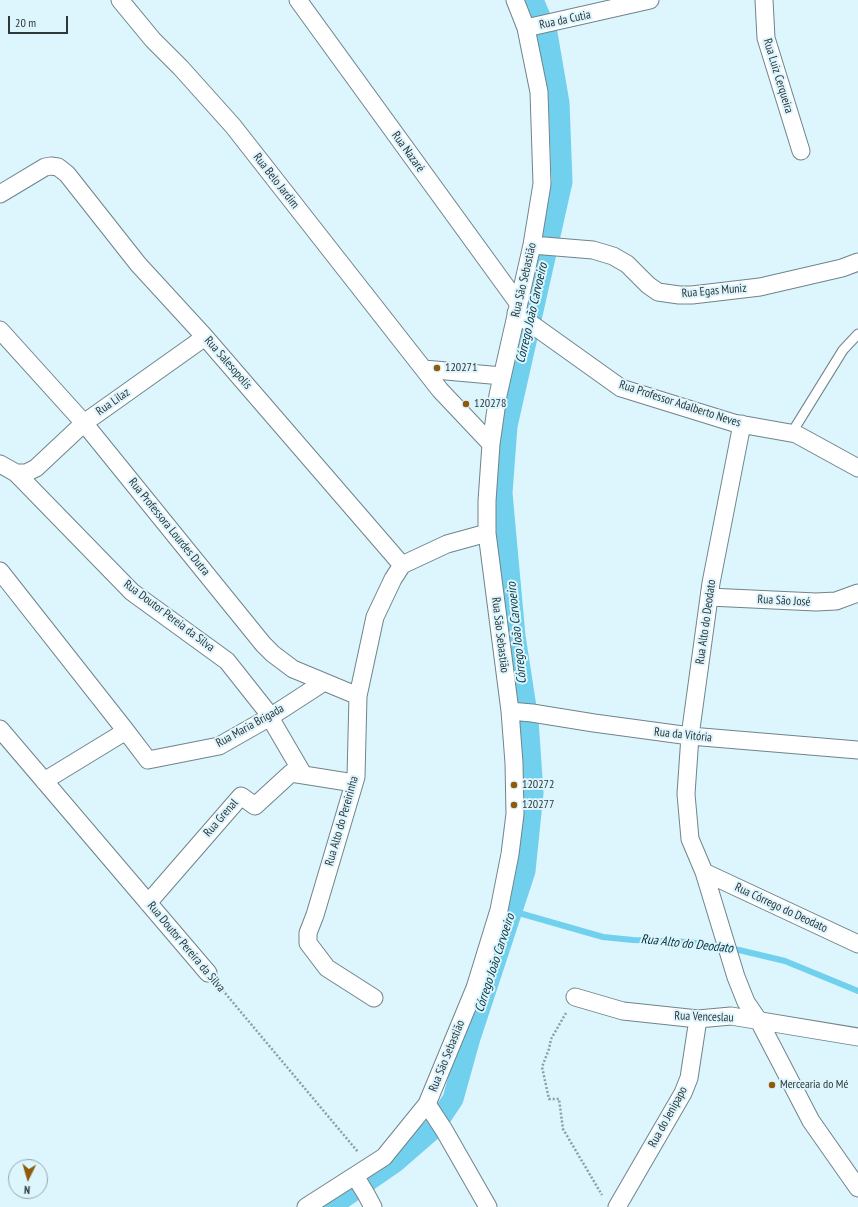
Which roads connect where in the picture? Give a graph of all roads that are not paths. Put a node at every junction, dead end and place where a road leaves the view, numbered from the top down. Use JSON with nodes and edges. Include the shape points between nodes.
{"nodes":[{"id":1,"x":120,"y":0,"type":"edge"},
{"id":2,"x":298,"y":0,"type":"edge"},
{"id":3,"x":515,"y":0,"type":"edge"},
{"id":4,"x":650,"y":0,"type":"edge"},
{"id":5,"x":764,"y":0,"type":"edge"},
{"id":6,"x":531,"y":27,"type":"junction"},
{"id":7,"x":801,"y":151,"type":"dead end"},
{"id":8,"x":0,"y":194,"type":"edge"},
{"id":9,"x":537,"y":246,"type":"junction"},
{"id":10,"x":858,"y":262,"type":"edge"},
{"id":11,"x":517,"y":308,"type":"junction"},
{"id":12,"x":0,"y":330,"type":"edge"},
{"id":13,"x":858,"y":334,"type":"edge"},
{"id":14,"x":205,"y":337,"type":"junction"},
{"id":15,"x":424,"y":369,"type":"junction"},
{"id":16,"x":502,"y":376,"type":"junction"},
{"id":17,"x":84,"y":424,"type":"junction"},
{"id":18,"x":742,"y":424,"type":"junction"},
{"id":19,"x":791,"y":434,"type":"junction"},
{"id":20,"x":491,"y":444,"type":"junction"},
{"id":21,"x":0,"y":464,"type":"edge"},
{"id":22,"x":858,"y":468,"type":"edge"},
{"id":23,"x":21,"y":473,"type":"junction"},
{"id":24,"x":487,"y":532,"type":"junction"},
{"id":25,"x":402,"y":565,"type":"junction"},
{"id":26,"x":0,"y":571,"type":"edge"},
{"id":27,"x":858,"y":593,"type":"edge"},
{"id":28,"x":709,"y":597,"type":"junction"},
{"id":29,"x":324,"y":682,"type":"junction"},
{"id":30,"x":358,"y":696,"type":"junction"},
{"id":31,"x":521,"y":712,"type":"junction"},
{"id":32,"x":270,"y":717,"type":"junction"},
{"id":33,"x":0,"y":729,"type":"edge"},
{"id":34,"x":126,"y":731,"type":"junction"},
{"id":35,"x":690,"y":736,"type":"junction"},
{"id":36,"x":858,"y":750,"type":"edge"},
{"id":37,"x":303,"y":774,"type":"junction"},
{"id":38,"x":44,"y":781,"type":"junction"},
{"id":39,"x":354,"y":783,"type":"junction"},
{"id":40,"x":704,"y":872,"type":"junction"},
{"id":41,"x":148,"y":903,"type":"junction"},
{"id":42,"x":858,"y":944,"type":"edge"},
{"id":43,"x":208,"y":973,"type":"road end"},
{"id":44,"x":575,"y":997,"type":"road end"},
{"id":45,"x":374,"y":998,"type":"dead end"},
{"id":46,"x":698,"y":1019,"type":"junction"},
{"id":47,"x":759,"y":1021,"type":"junction"},
{"id":48,"x":858,"y":1038,"type":"edge"},
{"id":49,"x":431,"y":1109,"type":"junction"},
{"id":50,"x":858,"y":1188,"type":"edge"},
{"id":51,"x":363,"y":1189,"type":"edge"},
{"id":52,"x":615,"y":1205,"type":"edge"},
{"id":53,"x":306,"y":1207,"type":"edge"},
{"id":54,"x":488,"y":1207,"type":"edge"}],
"edges":[{"from":1,"to":15,"type":"street","name":"Rua Belo Jardim","via":[[153,40],[233,126]]},
{"from":2,"to":11,"type":"street","name":"Rua Nazaré"},
{"from":3,"to":6,"type":"street","name":"Rua São Sebastião"},
{"from":4,"to":6,"type":"street","name":"Rua da Cutia"},
{"from":5,"to":7,"type":"street","name":"Rua Luiz Cerqueira","via":[[766,38]]},
{"from":6,"to":9,"type":"street","name":"Rua São Sebastião","via":[[539,92],[541,138],[542,184]]},
{"from":8,"to":14,"type":"street","name":"Rua Salesopolis","via":[[45,167],[58,167],[67,174],[138,264]]},
{"from":9,"to":10,"type":"street","name":"Rua Egas Muniz","via":[[594,250],[613,256],[627,264],[658,292],[680,295],[760,287]]},
{"from":9,"to":11,"type":"street","name":"Rua São Sebastião"},
{"from":11,"to":16,"type":"street","name":"Rua São Sebastião"},
{"from":11,"to":18,"type":"street","name":"Rua Professor Adalberto Neves","via":[[620,388]]},
{"from":12,"to":17,"type":"street","name":"Rua Professora Lourdes Dutra"},
{"from":13,"to":19,"type":"lane","via":[[843,350]]},
{"from":14,"to":17,"type":"street","name":"Rua Lilaz"},
{"from":14,"to":25,"type":"street","name":"Rua Salesopolis"},
{"from":15,"to":16,"type":"street"},
{"from":15,"to":20,"type":"street","name":"Rua Belo Jardim","via":[[440,390]]},
{"from":16,"to":20,"type":"street","name":"Rua São Sebastião"},
{"from":17,"to":23,"type":"street","name":"Rua Lilaz","via":[[36,468]]},
{"from":17,"to":29,"type":"street","name":"Rua Professora Lourdes Dutra","via":[[263,644],[293,669]]},
{"from":18,"to":19,"type":"street","name":"Rua Professor Adalberto Neves"},
{"from":18,"to":28,"type":"street","name":"Rua Alto do Deodato"},
{"from":19,"to":22,"type":"street","name":"Rua Professor Adalberto Neves","via":[[796,434]]},
{"from":20,"to":24,"type":"street","name":"Rua São Sebastião"},
{"from":21,"to":23,"type":"street"},
{"from":23,"to":32,"type":"street","name":"Rua Doutor Pereia da Silva","via":[[132,592],[227,660]]},
{"from":24,"to":25,"type":"street","via":[[447,544]]},
{"from":24,"to":31,"type":"street","name":"Rua São Sebastião"},
{"from":25,"to":30,"type":"street","name":"Rua Alto do Pereirinha","via":[[375,617]]},
{"from":26,"to":34,"type":"street"},
{"from":27,"to":28,"type":"street","name":"Rua São José","via":[[836,601],[816,602]]},
{"from":28,"to":35,"type":"street","name":"Rua Alto do Deodato"},
{"from":29,"to":30,"type":"street","name":"Rua Professora Lourdes Dutra"},
{"from":29,"to":32,"type":"street","name":"Rua Maria Brigada"},
{"from":30,"to":39,"type":"street","name":"Rua Alto do Pereirinha"},
{"from":31,"to":35,"type":"street","name":"Rua da Vitória"},
{"from":31,"to":49,"type":"street","name":"Rua São Sebastião","via":[[514,763],[515,814],[499,910],[475,988]]},
{"from":32,"to":34,"type":"street","name":"Rua Maria Brigada","via":[[219,746],[148,760]]},
{"from":32,"to":37,"type":"street","name":"Rua Doutor Pereia da Silva"},
{"from":33,"to":38,"type":"street","name":"Rua Doutor Pereira da Silva"},
{"from":34,"to":38,"type":"street"},
{"from":35,"to":36,"type":"street","name":"Rua da Vitória"},
{"from":35,"to":40,"type":"street","name":"Rua Alto do Deodato","via":[[686,794],[690,839]]},
{"from":37,"to":39,"type":"street","name":"Rua Grenal"},
{"from":37,"to":41,"type":"street","name":"Rua Grenal","via":[[291,773],[255,806],[241,796]]},
{"from":38,"to":41,"type":"street","name":"Rua Doutor Pereira da Silva"},
{"from":39,"to":45,"type":"street","name":"Rua Alto do Pereirinha","via":[[308,933],[308,943],[327,968]]},
{"from":40,"to":42,"type":"street","name":"Rua Córrego do Deodato"},
{"from":40,"to":47,"type":"street","name":"Rua Alto do Deodato","via":[[731,962],[746,1002]]},
{"from":41,"to":43,"type":"street","name":"Rua Doutor Pereira da Silva"},
{"from":44,"to":46,"type":"street","name":"Rua Venceslau","via":[[623,1010]]},
{"from":46,"to":47,"type":"street","name":"Rua Venceslau","via":[[731,1016]]},
{"from":46,"to":52,"type":"street","name":"Rua do Jenipapo","via":[[689,1078],[683,1093]]},
{"from":47,"to":48,"type":"street","name":"Rua Venceslau"},
{"from":47,"to":50,"type":"street","name":"Rua Alto do Deodato","via":[[811,1121]]},
{"from":49,"to":51,"type":"street","name":"Rua São Sebastião","via":[[384,1157],[370,1166]]},
{"from":49,"to":54,"type":"street"},
{"from":51,"to":53,"type":"street","name":"Rua São Sebastião"}]}
